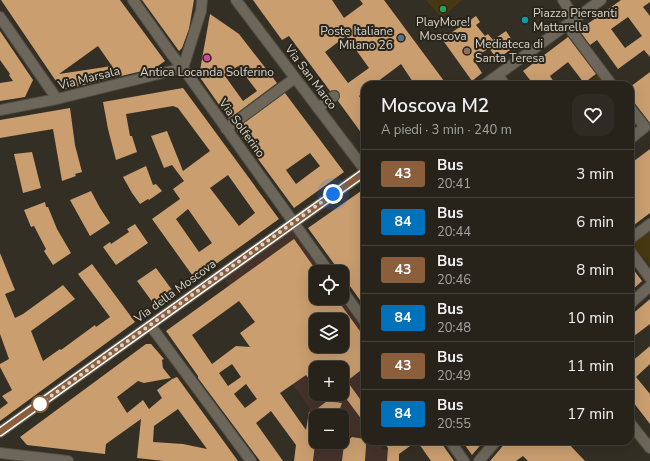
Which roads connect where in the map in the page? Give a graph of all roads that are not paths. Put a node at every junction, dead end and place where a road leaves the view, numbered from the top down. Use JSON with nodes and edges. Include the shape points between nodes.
{"nodes":[{"id":1,"x":132,"y":0,"type":"edge"},
{"id":2,"x":202,"y":0,"type":"edge"},
{"id":3,"x":236,"y":0,"type":"edge"},
{"id":4,"x":563,"y":0,"type":"edge"},
{"id":5,"x":593,"y":2,"type":"edge"},
{"id":6,"x":0,"y":17,"type":"edge"},
{"id":7,"x":575,"y":19,"type":"junction"},
{"id":8,"x":567,"y":25,"type":"junction"},
{"id":9,"x":183,"y":68,"type":"junction"},
{"id":10,"x":498,"y":75,"type":"junction"},
{"id":11,"x":295,"y":78,"type":"junction"},
{"id":12,"x":490,"y":81,"type":"edge"},
{"id":13,"x":502,"y":81,"type":"edge"},
{"id":14,"x":609,"y":81,"type":"edge"},
{"id":15,"x":334,"y":96,"type":"dead end"},
{"id":16,"x":57,"y":99,"type":"junction"},
{"id":17,"x":318,"y":108,"type":"junction"},
{"id":18,"x":0,"y":110,"type":"edge"},
{"id":19,"x":634,"y":113,"type":"edge"},
{"id":20,"x":226,"y":129,"type":"junction"},
{"id":21,"x":634,"y":136,"type":"edge"},
{"id":22,"x":361,"y":166,"type":"edge"},
{"id":23,"x":361,"y":174,"type":"edge"},
{"id":24,"x":294,"y":222,"type":"junction"},
{"id":25,"x":650,"y":224,"type":"edge"},
{"id":26,"x":634,"y":237,"type":"edge"},
{"id":27,"x":634,"y":256,"type":"edge"},
{"id":28,"x":325,"y":265,"type":"edge"},
{"id":29,"x":650,"y":278,"type":"edge"},
{"id":30,"x":650,"y":286,"type":"edge"},
{"id":31,"x":349,"y":300,"type":"edge"},
{"id":32,"x":634,"y":300,"type":"edge"},
{"id":33,"x":361,"y":316,"type":"edge"},
{"id":34,"x":150,"y":325,"type":"junction"},
{"id":35,"x":634,"y":428,"type":"edge"},
{"id":36,"x":0,"y":432,"type":"edge"},
{"id":37,"x":453,"y":445,"type":"edge"},
{"id":38,"x":493,"y":445,"type":"edge"},
{"id":39,"x":650,"y":448,"type":"edge"},
{"id":40,"x":0,"y":453,"type":"edge"},
{"id":41,"x":68,"y":461,"type":"edge"},
{"id":42,"x":251,"y":461,"type":"edge"},
{"id":43,"x":464,"y":461,"type":"edge"},
{"id":44,"x":479,"y":461,"type":"edge"}],
"edges":[{"from":1,"to":9,"type":"street","name":"Via Solferino"},
{"from":2,"to":9,"type":"street"},
{"from":3,"to":11,"type":"street","name":"Via San Marco"},
{"from":4,"to":7,"type":"street"},
{"from":5,"to":7,"type":"street"},
{"from":6,"to":16,"type":"street"},
{"from":7,"to":8,"type":"street"},
{"from":8,"to":10,"type":"street"},
{"from":8,"to":14,"type":"street"},
{"from":9,"to":16,"type":"street","name":"Via Marsala"},
{"from":9,"to":20,"type":"street","name":"Via Solferino"},
{"from":10,"to":12,"type":"street"},
{"from":10,"to":13,"type":"street"},
{"from":11,"to":17,"type":"street","name":"Via San Marco"},
{"from":11,"to":20,"type":"street"},
{"from":15,"to":17,"type":"street"},
{"from":16,"to":18,"type":"street","name":"Via Marsala"},
{"from":17,"to":22,"type":"street","name":"Via San Marco"},
{"from":19,"to":21,"type":"street","via":[[645,127]]},
{"from":20,"to":24,"type":"street","name":"Via Solferino"},
{"from":23,"to":24,"type":"street","name":"Via della Moscova"},
{"from":24,"to":28,"type":"street","name":"Via Solferino"},
{"from":24,"to":34,"type":"street","name":"Via della Moscova"},
{"from":25,"to":26,"type":"street"},
{"from":27,"to":29,"type":"street"},
{"from":30,"to":32,"type":"street"},
{"from":31,"to":33,"type":"street"},
{"from":34,"to":36,"type":"street","name":"Via della Moscova"},
{"from":34,"to":42,"type":"street"},
{"from":35,"to":39,"type":"street"},
{"from":37,"to":43,"type":"street"},
{"from":38,"to":44,"type":"street"},
{"from":40,"to":41,"type":"street"}]}
